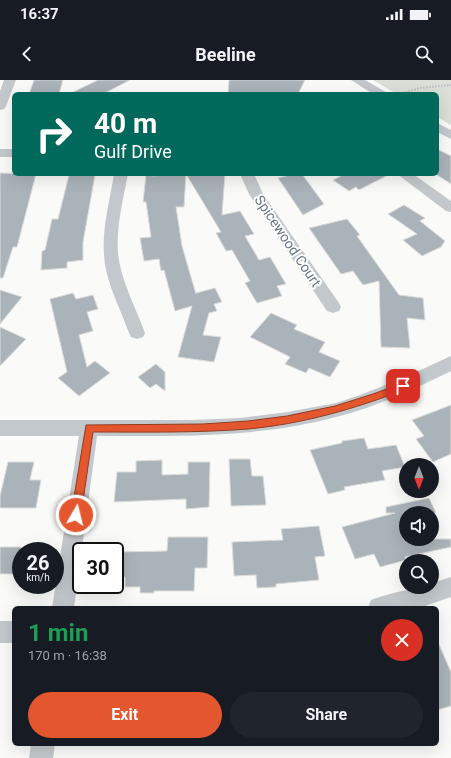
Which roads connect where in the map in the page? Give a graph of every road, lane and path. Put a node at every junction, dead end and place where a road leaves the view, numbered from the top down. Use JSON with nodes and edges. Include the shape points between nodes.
{"nodes":[{"id":1,"x":10,"y":80,"type":"edge"},
{"id":2,"x":357,"y":80,"type":"edge"},
{"id":3,"x":451,"y":85,"type":"edge"},
{"id":4,"x":378,"y":92,"type":"edge"},
{"id":5,"x":407,"y":92,"type":"edge"},
{"id":6,"x":0,"y":106,"type":"edge"},
{"id":7,"x":439,"y":127,"type":"edge"},
{"id":8,"x":451,"y":135,"type":"edge"},
{"id":9,"x":0,"y":153,"type":"edge"},
{"id":10,"x":12,"y":153,"type":"edge"},
{"id":11,"x":121,"y":176,"type":"edge"},
{"id":12,"x":248,"y":176,"type":"edge"},
{"id":13,"x":407,"y":176,"type":"edge"},
{"id":14,"x":451,"y":208,"type":"edge"},
{"id":15,"x":333,"y":307,"type":"dead end"},
{"id":16,"x":137,"y":333,"type":"dead end"},
{"id":17,"x":451,"y":363,"type":"edge"},
{"id":18,"x":0,"y":428,"type":"edge"},
{"id":19,"x":89,"y":428,"type":"junction"},
{"id":20,"x":451,"y":587,"type":"edge"},
{"id":21,"x":63,"y":606,"type":"edge"},
{"id":22,"x":388,"y":606,"type":"edge"},
{"id":23,"x":0,"y":632,"type":"edge"},
{"id":24,"x":12,"y":632,"type":"edge"},
{"id":25,"x":43,"y":746,"type":"edge"},
{"id":26,"x":41,"y":758,"type":"edge"}],
"edges":[{"from":1,"to":6,"type":"street"},
{"from":2,"to":4,"type":"street"},
{"from":3,"to":5,"type":"path"},
{"from":7,"to":8,"type":"street"},
{"from":9,"to":10,"type":"street"},
{"from":11,"to":16,"type":"street","via":[[111,255]]},
{"from":12,"to":15,"type":"street","name":"Spicewood Court","via":[[256,194]]},
{"from":13,"to":14,"type":"street"},
{"from":17,"to":19,"type":"street","via":[[376,397],[335,410],[287,420],[203,428]]},
{"from":18,"to":19,"type":"street"},
{"from":19,"to":21,"type":"street"},
{"from":20,"to":22,"type":"street"},
{"from":23,"to":24,"type":"street"},
{"from":25,"to":26,"type":"street"}]}
